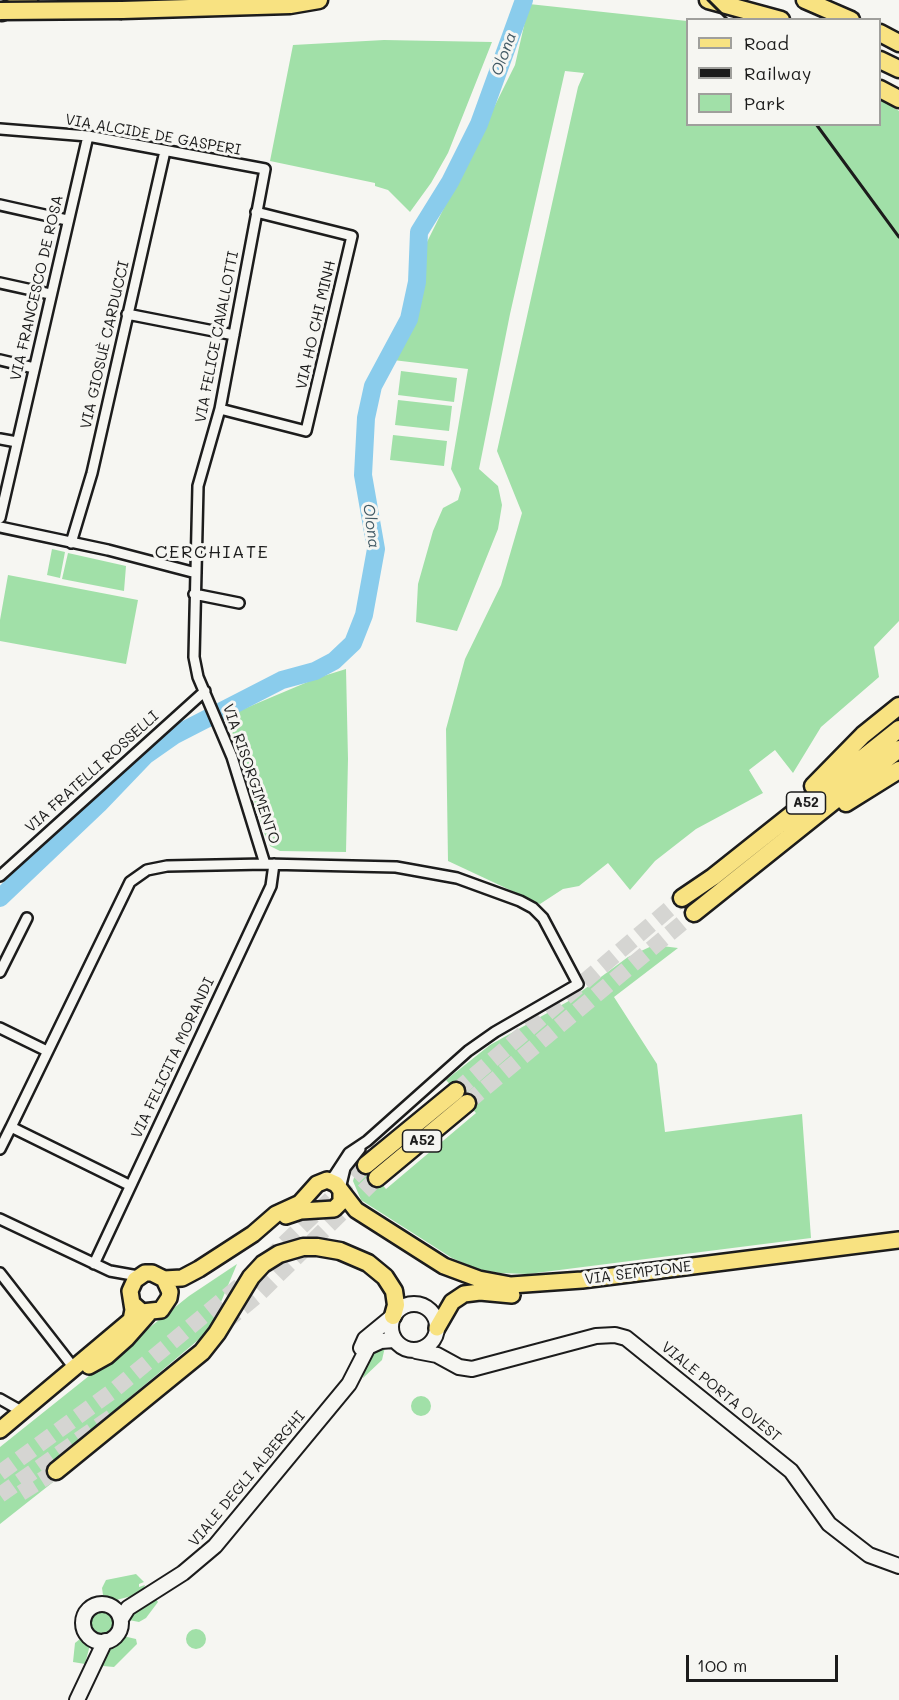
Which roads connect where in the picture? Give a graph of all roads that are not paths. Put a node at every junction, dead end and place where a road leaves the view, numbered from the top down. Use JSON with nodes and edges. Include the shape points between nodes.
{"nodes":[{"id":1,"x":29,"y":0,"type":"edge"},
{"id":2,"x":319,"y":0,"type":"edge"},
{"id":3,"x":698,"y":0,"type":"edge"},
{"id":4,"x":708,"y":0,"type":"edge"},
{"id":5,"x":805,"y":0,"type":"edge"},
{"id":6,"x":0,"y":12,"type":"edge"},
{"id":7,"x":743,"y":18,"type":"edge"},
{"id":8,"x":774,"y":18,"type":"edge"},
{"id":9,"x":849,"y":18,"type":"edge"},
{"id":10,"x":881,"y":26,"type":"edge"},
{"id":11,"x":899,"y":30,"type":"edge"},
{"id":12,"x":881,"y":34,"type":"edge"},
{"id":13,"x":899,"y":43,"type":"edge"},
{"id":14,"x":881,"y":61,"type":"edge"},
{"id":15,"x":899,"y":69,"type":"edge"},
{"id":16,"x":881,"y":90,"type":"edge"},
{"id":17,"x":899,"y":99,"type":"edge"},
{"id":18,"x":0,"y":129,"type":"edge"},
{"id":19,"x":88,"y":136,"type":"junction"},
{"id":20,"x":165,"y":151,"type":"junction"},
{"id":21,"x":265,"y":169,"type":"joint"},
{"id":22,"x":0,"y":205,"type":"edge"},
{"id":23,"x":256,"y":212,"type":"junction"},
{"id":24,"x":67,"y":220,"type":"junction"},
{"id":25,"x":0,"y":283,"type":"edge"},
{"id":26,"x":50,"y":294,"type":"junction"},
{"id":27,"x":127,"y":314,"type":"junction"},
{"id":28,"x":234,"y":335,"type":"junction"},
{"id":29,"x":0,"y":360,"type":"edge"},
{"id":30,"x":34,"y":368,"type":"junction"},
{"id":31,"x":220,"y":409,"type":"junction"},
{"id":32,"x":0,"y":439,"type":"edge"},
{"id":33,"x":17,"y":442,"type":"junction"},
{"id":34,"x":0,"y":518,"type":"edge"},
{"id":35,"x":0,"y":527,"type":"edge"},
{"id":36,"x":71,"y":543,"type":"junction"},
{"id":37,"x":196,"y":573,"type":"junction"},
{"id":38,"x":194,"y":594,"type":"junction"},
{"id":39,"x":239,"y":603,"type":"dead end"},
{"id":40,"x":205,"y":691,"type":"junction"},
{"id":41,"x":899,"y":704,"type":"edge"},
{"id":42,"x":899,"y":729,"type":"edge"},
{"id":43,"x":899,"y":749,"type":"edge"},
{"id":44,"x":899,"y":770,"type":"edge"},
{"id":45,"x":761,"y":859,"type":"junction"},
{"id":46,"x":269,"y":864,"type":"junction"},
{"id":47,"x":0,"y":876,"type":"edge"},
{"id":48,"x":713,"y":877,"type":"junction"},
{"id":49,"x":682,"y":898,"type":"tunnel mouth"},
{"id":50,"x":694,"y":913,"type":"tunnel mouth"},
{"id":51,"x":27,"y":918,"type":"dead end"},
{"id":52,"x":0,"y":972,"type":"edge"},
{"id":53,"x":0,"y":1028,"type":"edge"},
{"id":54,"x":47,"y":1051,"type":"junction"},
{"id":55,"x":11,"y":1127,"type":"junction"},
{"id":56,"x":367,"y":1141,"type":"junction"},
{"id":57,"x":0,"y":1149,"type":"edge"},
{"id":58,"x":366,"y":1165,"type":"tunnel mouth"},
{"id":59,"x":377,"y":1178,"type":"tunnel mouth"},
{"id":60,"x":320,"y":1184,"type":"junction"},
{"id":61,"x":129,"y":1185,"type":"junction"},
{"id":62,"x":341,"y":1191,"type":"junction"},
{"id":63,"x":327,"y":1211,"type":"junction"},
{"id":64,"x":0,"y":1219,"type":"edge"},
{"id":65,"x":389,"y":1232,"type":"junction"},
{"id":66,"x":899,"y":1240,"type":"edge"},
{"id":67,"x":94,"y":1264,"type":"junction"},
{"id":68,"x":110,"y":1271,"type":"junction"},
{"id":69,"x":0,"y":1273,"type":"edge"},
{"id":70,"x":164,"y":1279,"type":"junction"},
{"id":71,"x":582,"y":1280,"type":"junction"},
{"id":72,"x":134,"y":1290,"type":"junction"},
{"id":73,"x":169,"y":1299,"type":"junction"},
{"id":74,"x":149,"y":1313,"type":"junction"},
{"id":75,"x":393,"y":1316,"type":"junction"},
{"id":76,"x":437,"y":1328,"type":"junction"},
{"id":77,"x":394,"y":1340,"type":"junction"},
{"id":78,"x":416,"y":1351,"type":"junction"},
{"id":79,"x":486,"y":1364,"type":"junction"},
{"id":80,"x":74,"y":1368,"type":"junction"},
{"id":81,"x":358,"y":1368,"type":"junction"},
{"id":82,"x":0,"y":1399,"type":"edge"},
{"id":83,"x":23,"y":1412,"type":"junction"},
{"id":84,"x":0,"y":1430,"type":"edge"},
{"id":85,"x":56,"y":1471,"type":"tunnel mouth"},
{"id":86,"x":899,"y":1566,"type":"edge"},
{"id":87,"x":147,"y":1597,"type":"junction"},
{"id":88,"x":107,"y":1604,"type":"junction"},
{"id":89,"x":121,"y":1619,"type":"junction"},
{"id":90,"x":100,"y":1641,"type":"junction"},
{"id":91,"x":77,"y":1700,"type":"edge"}],
"edges":[{"from":1,"to":6,"type":"highway"},
{"from":2,"to":6,"type":"highway","bridge":true,"via":[[290,5]]},
{"from":3,"to":7,"type":"highway"},
{"from":4,"to":8,"type":"highway"},
{"from":5,"to":9,"type":"highway"},
{"from":10,"to":11,"type":"highway"},
{"from":12,"to":13,"type":"highway"},
{"from":14,"to":15,"type":"highway"},
{"from":16,"to":17,"type":"highway"},
{"from":18,"to":19,"type":"street","name":"VIA ALCIDE DE GASPERI"},
{"from":19,"to":20,"type":"street","name":"VIA ALCIDE DE GASPERI"},
{"from":19,"to":24,"type":"street","name":"VIA FRANCESCO DE ROSA"},
{"from":20,"to":21,"type":"street","name":"VIA ALCIDE DE GASPERI"},
{"from":20,"to":27,"type":"street","name":"VIA GIOSUÈ CARDUCCI"},
{"from":21,"to":23,"type":"street","name":"VIA FELICE CAVALLOTTI"},
{"from":22,"to":24,"type":"street"},
{"from":23,"to":28,"type":"street","name":"VIA FELICE CAVALLOTTI"},
{"from":23,"to":31,"type":"street","name":"VIA HO CHI MINH","via":[[352,236],[306,430]]},
{"from":24,"to":26,"type":"street","name":"VIA FRANCESCO DE ROSA"},
{"from":25,"to":26,"type":"street"},
{"from":26,"to":30,"type":"street","name":"VIA FRANCESCO DE ROSA"},
{"from":27,"to":28,"type":"street"},
{"from":27,"to":36,"type":"street","name":"VIA GIOSUÈ CARDUCCI","via":[[92,473]]},
{"from":28,"to":31,"type":"street","name":"VIA FELICE CAVALLOTTI"},
{"from":29,"to":30,"type":"street"},
{"from":30,"to":33,"type":"street","name":"VIA FRANCESCO DE ROSA"},
{"from":31,"to":37,"type":"street","name":"VIA FELICE CAVALLOTTI","via":[[200,476]]},
{"from":32,"to":33,"type":"street"},
{"from":33,"to":34,"type":"street","name":"VIA FRANCESCO DE ROSA"},
{"from":35,"to":36,"type":"street"},
{"from":36,"to":37,"type":"street"},
{"from":37,"to":38,"type":"street","name":"VIA FELICE CAVALLOTTI"},
{"from":38,"to":39,"type":"street"},
{"from":38,"to":40,"type":"street","name":"VIA RISORGIMENTO","via":[[194,657]]},
{"from":40,"to":46,"type":"street","name":"VIA RISORGIMENTO"},
{"from":40,"to":47,"type":"street","name":"VIA FRATELLI ROSSELLI"},
{"from":41,"to":48,"type":"highway","via":[[817,782],[743,842]]},
{"from":42,"to":48,"type":"highway","number":"A52"},
{"from":43,"to":45,"type":"highway","number":"A52"},
{"from":44,"to":45,"type":"highway"},
{"from":45,"to":50,"type":"highway","number":"A52"},
{"from":46,"to":54,"type":"street","via":[[167,866],[147,870],[130,882]]},
{"from":46,"to":56,"type":"street","name":"VIA RISORGIMENTO","via":[[396,867],[475,884],[533,908],[552,932],[578,984],[483,1040]]},
{"from":46,"to":61,"type":"street","name":"VIA FELICITA MORANDI","via":[[271,886]]},
{"from":48,"to":49,"type":"highway","number":"A52"},
{"from":51,"to":52,"type":"street"},
{"from":53,"to":54,"type":"street"},
{"from":54,"to":55,"type":"street"},
{"from":55,"to":57,"type":"street"},
{"from":55,"to":61,"type":"street"},
{"from":56,"to":60,"type":"street","via":[[349,1153],[334,1176]]},
{"from":56,"to":62,"type":"street","via":[[345,1168]]},
{"from":58,"to":59,"type":"highway","number":"A52","via":[[461,1097]]},
{"from":60,"to":62,"type":"main road","name":"VIA SEMPIONE","via":[[336,1184]]},
{"from":60,"to":63,"type":"main road","via":[[312,1203]]},
{"from":60,"to":70,"type":"main road","via":[[300,1203],[282,1210],[254,1234],[199,1269],[182,1278]]},
{"from":61,"to":67,"type":"street","name":"VIA FELICITA MORANDI"},
{"from":62,"to":63,"type":"main road","via":[[338,1206]]},
{"from":62,"to":65,"type":"main road","name":"VIA SEMPIONE","via":[[351,1206]]},
{"from":63,"to":65,"type":"main road","name":"VIA SEMPIONE","via":[[348,1214]]},
{"from":63,"to":73,"type":"main road","name":"VIA SEMPIONE","via":[[301,1211],[286,1216],[257,1241]]},
{"from":64,"to":67,"type":"street"},
{"from":65,"to":71,"type":"main road","name":"VIA SEMPIONE","via":[[444,1266],[479,1279],[522,1285]]},
{"from":66,"to":71,"type":"main road","name":"VIA SEMPIONE"},
{"from":67,"to":68,"type":"street"},
{"from":68,"to":72,"type":"street"},
{"from":68,"to":72,"type":"street"},
{"from":69,"to":80,"type":"street"},
{"from":70,"to":72,"type":"main road","via":[[152,1273]]},
{"from":70,"to":73,"type":"main road"},
{"from":71,"to":76,"type":"main road","via":[[531,1294],[464,1294],[452,1302]]},
{"from":72,"to":74,"type":"main road","via":[[137,1309]]},
{"from":72,"to":80,"type":"main road","via":[[130,1320]]},
{"from":73,"to":74,"type":"main road","via":[[161,1310]]},
{"from":74,"to":80,"type":"main road","via":[[107,1356],[91,1366]]},
{"from":75,"to":76,"type":"street","via":[[407,1305],[422,1305],[433,1314]]},
{"from":75,"to":77,"type":"street","via":[[390,1328]]},
{"from":75,"to":81,"type":"street","name":"VIALE DEGLI ALBERGHI","via":[[365,1339]]},
{"from":75,"to":85,"type":"highway","via":[[394,1291],[368,1263],[340,1251],[317,1247],[279,1254],[251,1277],[202,1352]]},
{"from":76,"to":78,"type":"street","via":[[431,1343]]},
{"from":76,"to":79,"type":"street","name":"VIALE PORTA OVEST","via":[[451,1356],[464,1363]]},
{"from":77,"to":78,"type":"street","via":[[403,1348]]},
{"from":77,"to":81,"type":"street","name":"VIALE DEGLI ALBERGHI","via":[[368,1347]]},
{"from":78,"to":79,"type":"street","name":"VIALE PORTA OVEST","via":[[437,1355],[463,1368]]},
{"from":79,"to":86,"type":"street","name":"VIALE PORTA OVEST","via":[[596,1336],[626,1338],[791,1471],[829,1524],[869,1555]]},
{"from":80,"to":83,"type":"main road"},
{"from":81,"to":87,"type":"street","name":"VIALE DEGLI ALBERGHI","via":[[349,1384],[215,1546]]},
{"from":82,"to":83,"type":"street"},
{"from":83,"to":84,"type":"main road"},
{"from":87,"to":88,"type":"street","name":"VIALE DEGLI ALBERGHI"},
{"from":87,"to":89,"type":"street","name":"VIALE DEGLI ALBERGHI","via":[[128,1608]]},
{"from":88,"to":89,"type":"street","via":[[116,1609]]},
{"from":88,"to":90,"type":"street","via":[[91,1608],[84,1619],[85,1630]]},
{"from":89,"to":90,"type":"street","via":[[118,1633]]},
{"from":90,"to":91,"type":"street"}]}
